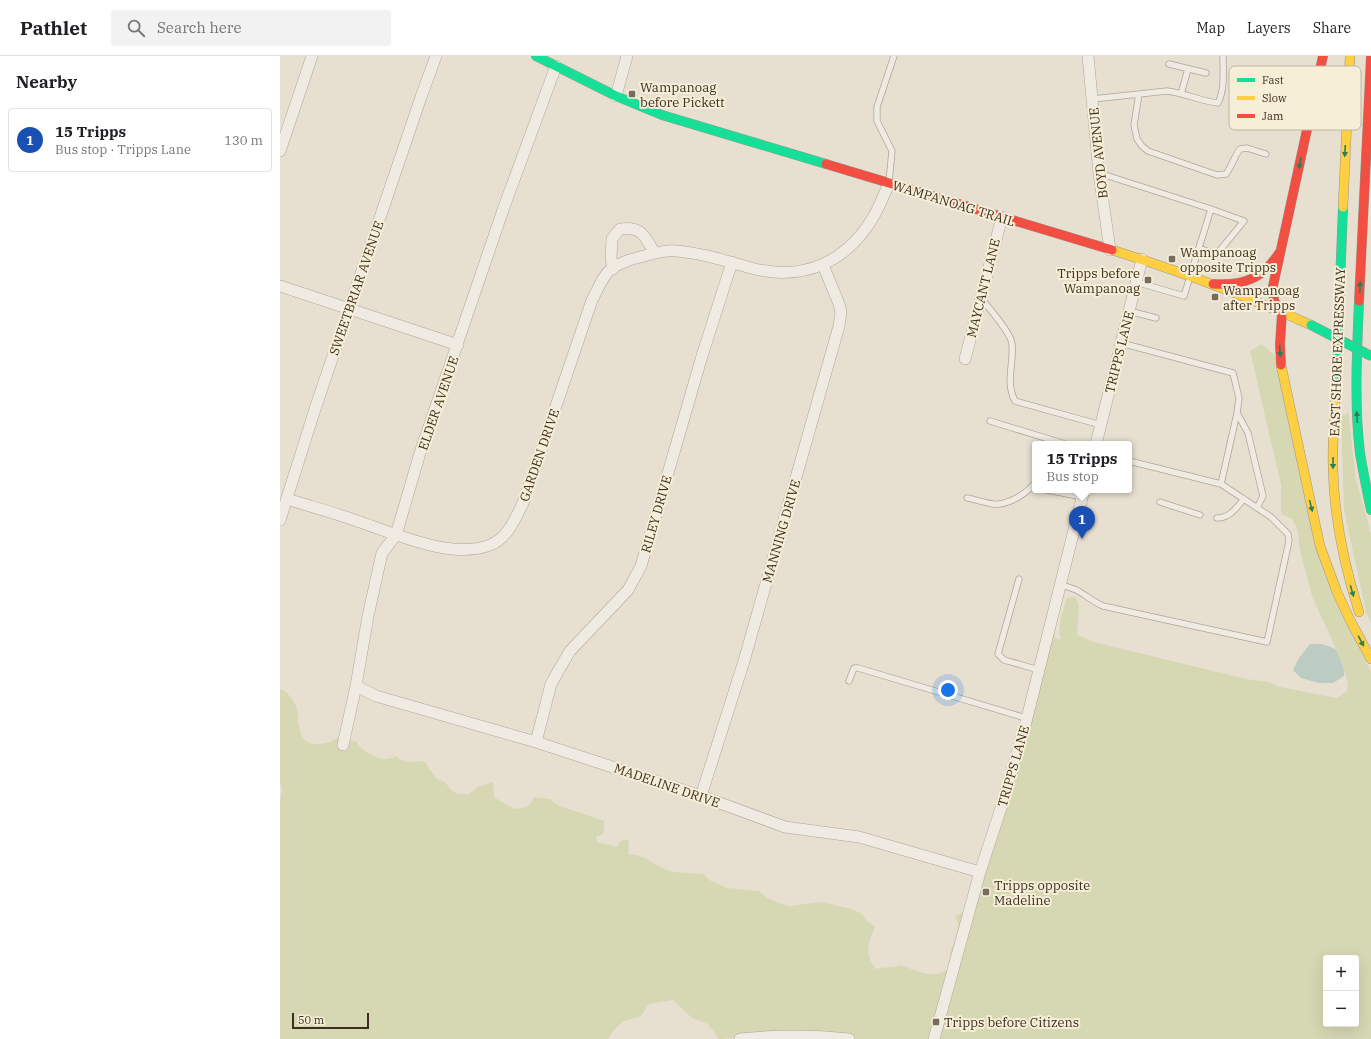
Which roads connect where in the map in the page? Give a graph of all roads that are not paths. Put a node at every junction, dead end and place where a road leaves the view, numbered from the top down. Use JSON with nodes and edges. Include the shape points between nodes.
{"nodes":[{"id":1,"x":312,"y":56,"type":"edge"},
{"id":2,"x":436,"y":56,"type":"edge"},
{"id":3,"x":536,"y":56,"type":"edge"},
{"id":4,"x":627,"y":56,"type":"edge"},
{"id":5,"x":894,"y":56,"type":"edge"},
{"id":6,"x":1088,"y":56,"type":"edge"},
{"id":7,"x":1223,"y":56,"type":"edge"},
{"id":8,"x":1323,"y":56,"type":"edge"},
{"id":9,"x":1350,"y":56,"type":"edge"},
{"id":10,"x":1371,"y":56,"type":"edge"},
{"id":11,"x":1169,"y":64,"type":"dead end"},
{"id":12,"x":556,"y":66,"type":"junction"},
{"id":13,"x":1321,"y":66,"type":"edge"},
{"id":14,"x":1350,"y":66,"type":"edge"},
{"id":15,"x":1188,"y":68,"type":"junction"},
{"id":16,"x":1206,"y":73,"type":"dead end"},
{"id":17,"x":1139,"y":94,"type":"junction"},
{"id":18,"x":1182,"y":94,"type":"junction"},
{"id":19,"x":616,"y":96,"type":"junction"},
{"id":20,"x":1092,"y":99,"type":"junction"},
{"id":21,"x":1307,"y":130,"type":"edge"},
{"id":22,"x":1346,"y":130,"type":"edge"},
{"id":23,"x":280,"y":151,"type":"edge"},
{"id":24,"x":1266,"y":154,"type":"dead end"},
{"id":25,"x":1100,"y":173,"type":"junction"},
{"id":26,"x":889,"y":184,"type":"junction"},
{"id":27,"x":1211,"y":209,"type":"junction"},
{"id":28,"x":1002,"y":218,"type":"junction"},
{"id":29,"x":1282,"y":245,"type":"junction"},
{"id":30,"x":1199,"y":248,"type":"junction"},
{"id":31,"x":1110,"y":250,"type":"junction"},
{"id":32,"x":655,"y":253,"type":"junction"},
{"id":33,"x":1142,"y":259,"type":"junction"},
{"id":34,"x":732,"y":262,"type":"junction"},
{"id":35,"x":823,"y":265,"type":"junction"},
{"id":36,"x":613,"y":269,"type":"junction"},
{"id":37,"x":1190,"y":276,"type":"junction"},
{"id":38,"x":1136,"y":282,"type":"junction"},
{"id":39,"x":1213,"y":284,"type":"junction"},
{"id":40,"x":280,"y":286,"type":"edge"},
{"id":41,"x":981,"y":298,"type":"junction"},
{"id":42,"x":349,"y":309,"type":"junction"},
{"id":43,"x":1129,"y":311,"type":"junction"},
{"id":44,"x":1282,"y":313,"type":"junction"},
{"id":45,"x":1156,"y":318,"type":"dead end"},
{"id":46,"x":1121,"y":343,"type":"junction"},
{"id":47,"x":458,"y":346,"type":"junction"},
{"id":48,"x":1371,"y":356,"type":"edge"},
{"id":49,"x":965,"y":359,"type":"dead end"},
{"id":50,"x":1237,"y":413,"type":"junction"},
{"id":51,"x":990,"y":421,"type":"dead end"},
{"id":52,"x":1101,"y":426,"type":"junction"},
{"id":53,"x":1052,"y":441,"type":"edge"},
{"id":54,"x":1097,"y":441,"type":"edge"},
{"id":55,"x":1132,"y":462,"type":"edge"},
{"id":56,"x":1221,"y":484,"type":"junction"},
{"id":57,"x":1032,"y":487,"type":"edge"},
{"id":58,"x":1084,"y":494,"type":"edge"},
{"id":59,"x":967,"y":498,"type":"dead end"},
{"id":60,"x":287,"y":499,"type":"junction"},
{"id":61,"x":1244,"y":500,"type":"junction"},
{"id":62,"x":1160,"y":502,"type":"dead end"},
{"id":63,"x":1257,"y":508,"type":"junction"},
{"id":64,"x":1371,"y":510,"type":"edge"},
{"id":65,"x":1200,"y":514,"type":"dead end"},
{"id":66,"x":1217,"y":518,"type":"dead end"},
{"id":67,"x":280,"y":520,"type":"edge"},
{"id":68,"x":396,"y":535,"type":"junction"},
{"id":69,"x":1019,"y":578,"type":"dead end"},
{"id":70,"x":1061,"y":585,"type":"junction"},
{"id":71,"x":1371,"y":643,"type":"edge"},
{"id":72,"x":1371,"y":659,"type":"edge"},
{"id":73,"x":1039,"y":670,"type":"junction"},
{"id":74,"x":849,"y":681,"type":"dead end"},
{"id":75,"x":356,"y":686,"type":"junction"},
{"id":76,"x":1026,"y":718,"type":"junction"},
{"id":77,"x":536,"y":742,"type":"junction"},
{"id":78,"x":343,"y":745,"type":"dead end"},
{"id":79,"x":701,"y":796,"type":"junction"},
{"id":80,"x":980,"y":872,"type":"junction"},
{"id":81,"x":740,"y":1039,"type":"edge"},
{"id":82,"x":849,"y":1039,"type":"edge"},
{"id":83,"x":934,"y":1039,"type":"edge"}],
"edges":[{"from":1,"to":23,"type":"street"},
{"from":2,"to":42,"type":"street","name":"SWEETBRIAR AVENUE"},
{"from":3,"to":12,"type":"main road","name":"WAMPANOAG TRAIL"},
{"from":4,"to":19,"type":"street"},
{"from":5,"to":26,"type":"lane","via":[[877,107],[877,121],[892,151]]},
{"from":6,"to":20,"type":"street","name":"BOYD AVENUE"},
{"from":7,"to":18,"type":"lane","via":[[1224,80],[1222,96],[1218,103]]},
{"from":8,"to":13,"type":"main road","one_way":true},
{"from":9,"to":14,"type":"main road","name":"EAST SHORE EXPRESSWAY","one_way":true},
{"from":64,"to":10,"type":"main road","name":"EAST SHORE EXPRESSWAY","one_way":true,"via":[[1360,456],[1356,400]]},
{"from":11,"to":15,"type":"lane"},
{"from":12,"to":19,"type":"main road","name":"WAMPANOAG TRAIL"},
{"from":12,"to":47,"type":"street","name":"ELDER AVENUE","via":[[504,207]]},
{"from":15,"to":16,"type":"lane"},
{"from":15,"to":18,"type":"lane"},
{"from":17,"to":18,"type":"lane","via":[[1167,91]]},
{"from":17,"to":20,"type":"lane"},
{"from":17,"to":24,"type":"lane","via":[[1135,132],[1137,139],[1148,151],[1217,175],[1226,174],[1240,149],[1247,148]]},
{"from":19,"to":26,"type":"main road","name":"WAMPANOAG TRAIL","via":[[672,119]]},
{"from":20,"to":25,"type":"street","name":"BOYD AVENUE"},
{"from":21,"to":29,"type":"main road","one_way":true},
{"from":22,"to":71,"type":"main road","name":"EAST SHORE EXPRESSWAY","one_way":true,"via":[[1333,467],[1341,543],[1349,580]]},
{"from":25,"to":27,"type":"lane"},
{"from":25,"to":31,"type":"street","name":"BOYD AVENUE"},
{"from":26,"to":28,"type":"main road","name":"WAMPANOAG TRAIL"},
{"from":26,"to":35,"type":"street","name":"GARDEN DRIVE","via":[[874,215],[857,239],[840,255]]},
{"from":27,"to":30,"type":"lane"},
{"from":27,"to":30,"type":"lane","via":[[1244,221],[1216,255]]},
{"from":28,"to":31,"type":"main road","name":"WAMPANOAG TRAIL"},
{"from":28,"to":41,"type":"street","name":"MAYCANT LANE"},
{"from":29,"to":39,"type":"main road","via":[[1274,261],[1261,274],[1237,284]]},
{"from":29,"to":44,"type":"main road","via":[[1272,294],[1275,304]]},
{"from":30,"to":37,"type":"lane"},
{"from":31,"to":33,"type":"main road","name":"WAMPANOAG TRAIL"},
{"from":32,"to":34,"type":"street","name":"GARDEN DRIVE","via":[[675,250]]},
{"from":32,"to":36,"type":"street","name":"GARDEN DRIVE","via":[[624,262]]},
{"from":32,"to":36,"type":"street","via":[[640,232],[631,228],[620,229],[612,239]]},
{"from":33,"to":37,"type":"main road","name":"WAMPANOAG TRAIL"},
{"from":33,"to":38,"type":"street","name":"TRIPPS LANE"},
{"from":34,"to":35,"type":"street","name":"GARDEN DRIVE","via":[[776,273],[799,272]]},
{"from":34,"to":77,"type":"street","name":"RILEY DRIVE","via":[[641,566],[628,590],[570,651],[551,684]]},
{"from":35,"to":79,"type":"street","name":"MANNING DRIVE","via":[[839,304],[839,326],[744,660]]},
{"from":36,"to":68,"type":"street","name":"GARDEN DRIVE","via":[[609,271],[592,300],[523,503],[508,532],[490,545],[472,550],[449,549]]},
{"from":37,"to":38,"type":"lane","via":[[1184,296]]},
{"from":37,"to":39,"type":"main road","name":"WAMPANOAG TRAIL"},
{"from":38,"to":43,"type":"street","name":"TRIPPS LANE"},
{"from":39,"to":44,"type":"main road","name":"WAMPANOAG TRAIL"},
{"from":40,"to":42,"type":"street"},
{"from":41,"to":49,"type":"street","name":"MAYCANT LANE"},
{"from":41,"to":52,"type":"lane","via":[[999,320],[1012,342],[1009,388],[1015,401]]},
{"from":42,"to":47,"type":"street"},
{"from":42,"to":60,"type":"street","name":"SWEETBRIAR AVENUE"},
{"from":43,"to":45,"type":"lane"},
{"from":43,"to":46,"type":"street","name":"TRIPPS LANE"},
{"from":44,"to":48,"type":"main road","name":"WAMPANOAG TRAIL","bridge":true},
{"from":44,"to":72,"type":"main road","one_way":true,"via":[[1280,362],[1320,546],[1351,622]]},
{"from":46,"to":50,"type":"lane","via":[[1233,373],[1239,398]]},
{"from":46,"to":52,"type":"street","name":"TRIPPS LANE"},
{"from":47,"to":68,"type":"street","name":"ELDER AVENUE","via":[[420,453]]},
{"from":50,"to":56,"type":"lane"},
{"from":50,"to":63,"type":"lane","via":[[1248,433],[1263,496]]},
{"from":51,"to":53,"type":"lane"},
{"from":52,"to":54,"type":"street","name":"TRIPPS LANE"},
{"from":55,"to":56,"type":"lane"},
{"from":56,"to":61,"type":"lane"},
{"from":57,"to":59,"type":"lane","via":[[1014,499],[998,505]]},
{"from":58,"to":70,"type":"street","name":"TRIPPS LANE"},
{"from":60,"to":67,"type":"street","name":"SWEETBRIAR AVENUE"},
{"from":60,"to":68,"type":"street","name":"GARDEN DRIVE"},
{"from":61,"to":63,"type":"lane"},
{"from":61,"to":66,"type":"lane","via":[[1228,516]]},
{"from":62,"to":65,"type":"lane"},
{"from":63,"to":70,"type":"lane","via":[[1282,527],[1288,534],[1289,541],[1267,642],[1103,606],[1072,588]]},
{"from":68,"to":75,"type":"street","name":"ELDER AVENUE","via":[[382,553]]},
{"from":69,"to":73,"type":"lane","via":[[998,654],[1004,660]]},
{"from":70,"to":73,"type":"street","name":"TRIPPS LANE"},
{"from":73,"to":76,"type":"street","name":"TRIPPS LANE"},
{"from":74,"to":76,"type":"lane","via":[[854,668],[858,668]]},
{"from":75,"to":77,"type":"street","name":"MADELINE DRIVE","via":[[376,696]]},
{"from":75,"to":78,"type":"street","name":"ELDER AVENUE"},
{"from":76,"to":80,"type":"street","name":"TRIPPS LANE"},
{"from":77,"to":79,"type":"street","name":"MADELINE DRIVE"},
{"from":79,"to":80,"type":"street","name":"MADELINE DRIVE","via":[[785,827],[859,837]]},
{"from":80,"to":83,"type":"street","name":"TRIPPS LANE"},
{"from":81,"to":82,"type":"street"}]}
